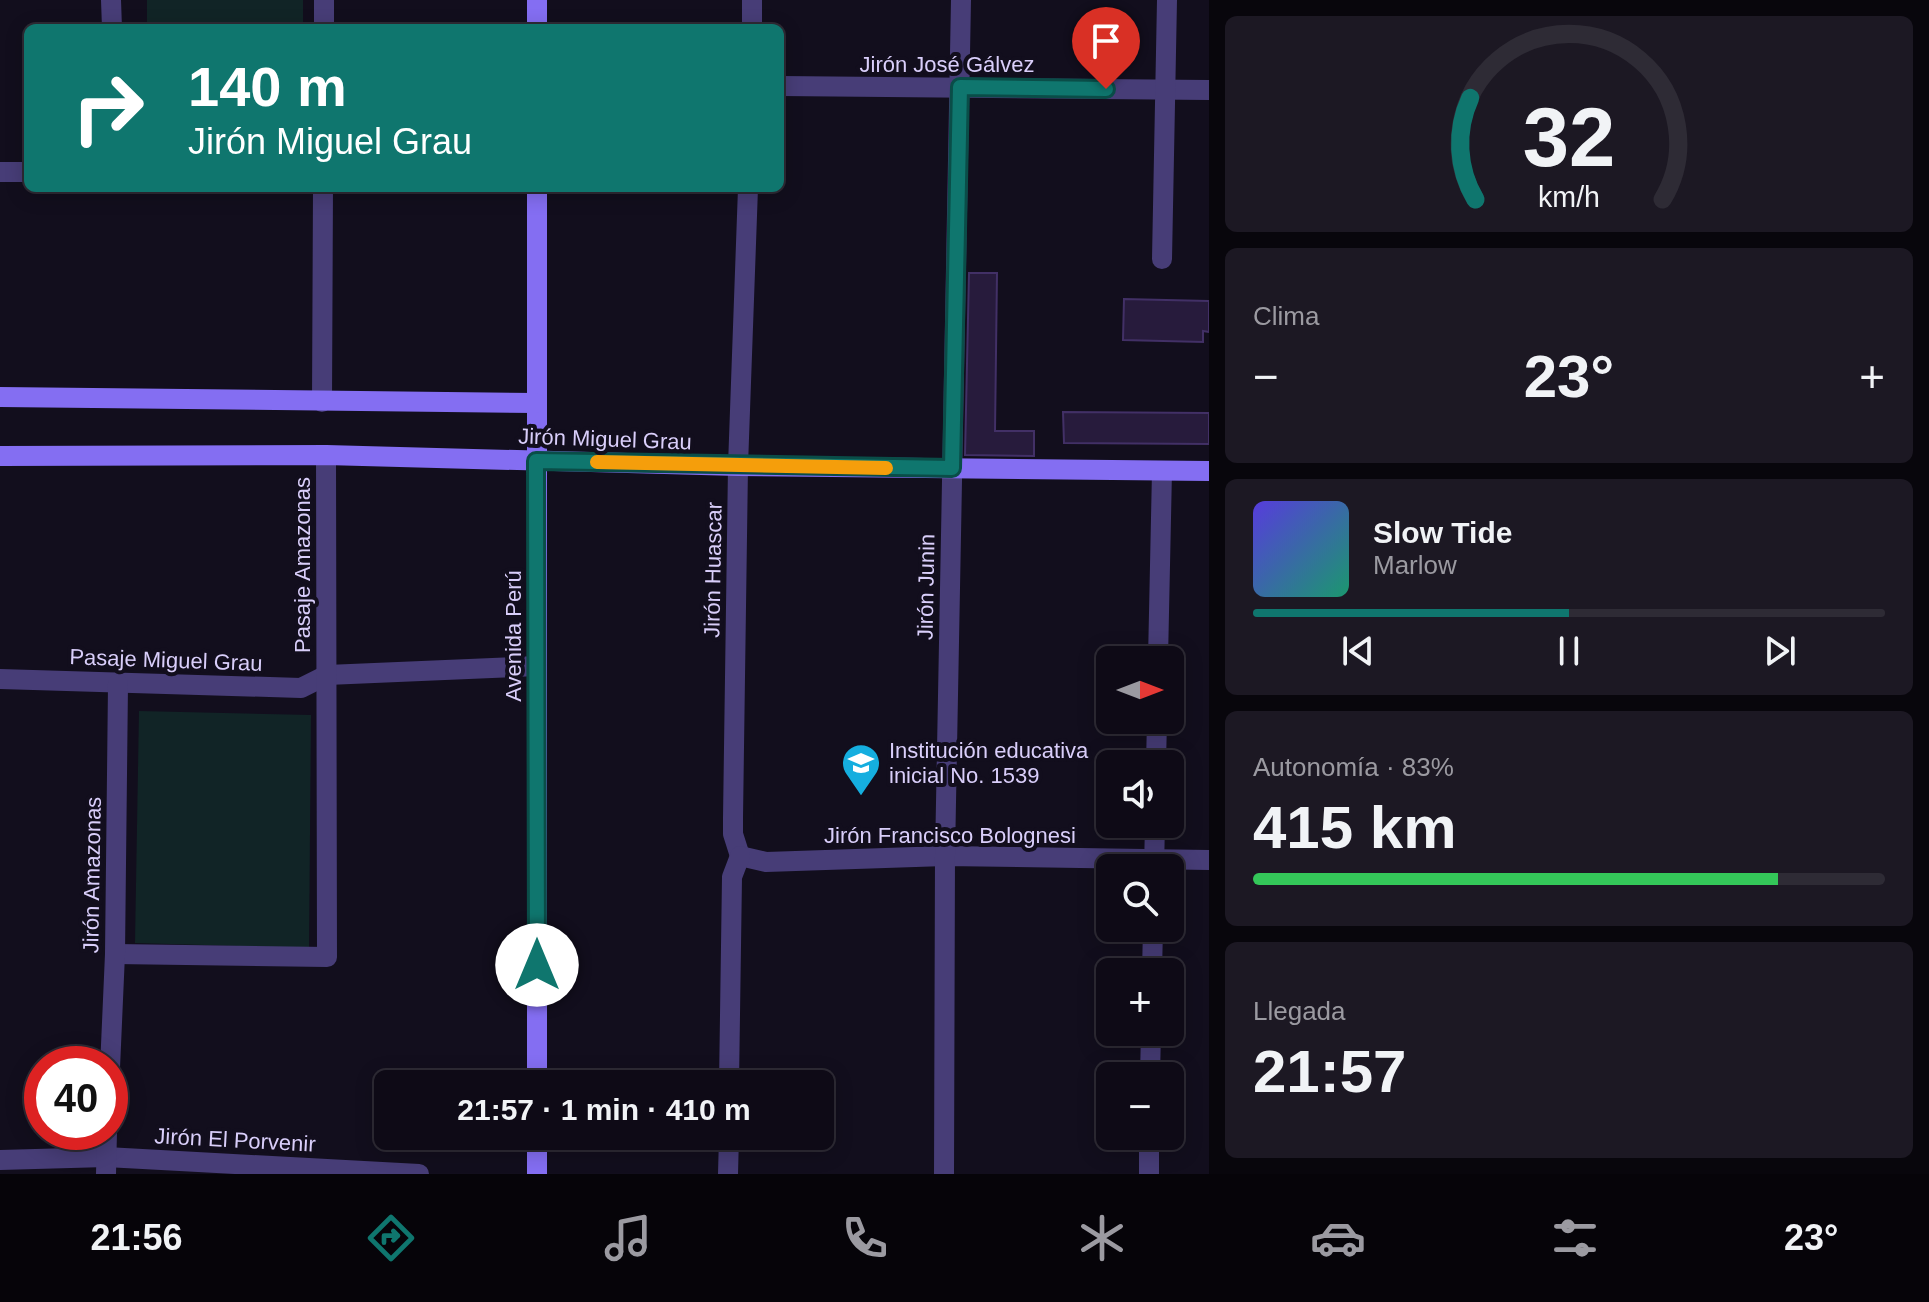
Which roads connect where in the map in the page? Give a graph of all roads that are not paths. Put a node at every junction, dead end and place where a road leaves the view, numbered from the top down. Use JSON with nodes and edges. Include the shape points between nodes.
{"nodes":[{"id":1,"x":111,"y":0,"type":"edge"},
{"id":2,"x":324,"y":0,"type":"edge"},
{"id":3,"x":537,"y":0,"type":"edge"},
{"id":4,"x":752,"y":0,"type":"edge"},
{"id":5,"x":961,"y":0,"type":"edge"},
{"id":6,"x":1167,"y":0,"type":"edge"},
{"id":7,"x":112,"y":24,"type":"edge"},
{"id":8,"x":324,"y":24,"type":"edge"},
{"id":9,"x":537,"y":24,"type":"edge"},
{"id":10,"x":752,"y":24,"type":"edge"},
{"id":11,"x":784,"y":86,"type":"edge"},
{"id":12,"x":960,"y":87,"type":"junction"},
{"id":13,"x":1165,"y":89,"type":"junction"},
{"id":14,"x":1209,"y":90,"type":"edge"},
{"id":15,"x":0,"y":172,"type":"edge"},
{"id":16,"x":24,"y":172,"type":"edge"},
{"id":17,"x":323,"y":192,"type":"edge"},
{"id":18,"x":537,"y":192,"type":"edge"},
{"id":19,"x":748,"y":192,"type":"edge"},
{"id":20,"x":1162,"y":259,"type":"dead end"},
{"id":21,"x":0,"y":397,"type":"edge"},
{"id":22,"x":322,"y":402,"type":"junction"},
{"id":23,"x":535,"y":403,"type":"junction"},
{"id":24,"x":326,"y":455,"type":"junction"},
{"id":25,"x":0,"y":456,"type":"edge"},
{"id":26,"x":536,"y":461,"type":"junction"},
{"id":27,"x":738,"y":466,"type":"junction"},
{"id":28,"x":952,"y":468,"type":"junction"},
{"id":29,"x":1162,"y":471,"type":"junction"},
{"id":30,"x":1209,"y":471,"type":"edge"},
{"id":31,"x":1158,"y":646,"type":"edge"},
{"id":32,"x":537,"y":666,"type":"junction"},
{"id":33,"x":327,"y":675,"type":"junction"},
{"id":34,"x":0,"y":679,"type":"edge"},
{"id":35,"x":118,"y":684,"type":"junction"},
{"id":36,"x":740,"y":856,"type":"junction"},
{"id":37,"x":945,"y":856,"type":"junction"},
{"id":38,"x":1209,"y":860,"type":"edge"},
{"id":39,"x":1096,"y":862,"type":"edge"},
{"id":40,"x":1184,"y":862,"type":"edge"},
{"id":41,"x":115,"y":954,"type":"junction"},
{"id":42,"x":111,"y":1046,"type":"edge"},
{"id":43,"x":537,"y":1070,"type":"edge"},
{"id":44,"x":729,"y":1070,"type":"edge"},
{"id":45,"x":537,"y":1150,"type":"edge"},
{"id":46,"x":729,"y":1150,"type":"edge"},
{"id":47,"x":1149,"y":1150,"type":"edge"},
{"id":48,"x":0,"y":1160,"type":"edge"},
{"id":49,"x":106,"y":1165,"type":"edge"},
{"id":50,"x":419,"y":1174,"type":"edge"},
{"id":51,"x":537,"y":1174,"type":"edge"},
{"id":52,"x":728,"y":1174,"type":"edge"},
{"id":53,"x":944,"y":1174,"type":"edge"},
{"id":54,"x":1149,"y":1174,"type":"edge"}],
"edges":[{"from":1,"to":7,"type":"street"},
{"from":2,"to":8,"type":"street"},
{"from":3,"to":9,"type":"main road"},
{"from":4,"to":10,"type":"street"},
{"from":5,"to":12,"type":"street","name":"Jirón Junin"},
{"from":6,"to":13,"type":"street"},
{"from":11,"to":12,"type":"street","name":"Jirón José Gálvez"},
{"from":12,"to":13,"type":"street","name":"Jirón José Gálvez"},
{"from":12,"to":28,"type":"street","name":"Jirón Junin"},
{"from":13,"to":14,"type":"street","name":"Jirón José Gálvez"},
{"from":13,"to":20,"type":"street"},
{"from":15,"to":16,"type":"street"},
{"from":17,"to":22,"type":"street"},
{"from":18,"to":23,"type":"main road","name":"Avenida Perú"},
{"from":19,"to":27,"type":"street","name":"Jirón Huascar"},
{"from":21,"to":22,"type":"main road","name":"Jirón Miguel Grau"},
{"from":22,"to":23,"type":"main road","name":"Jirón Miguel Grau"},
{"from":23,"to":26,"type":"main road","name":"Avenida Perú"},
{"from":24,"to":25,"type":"main road","name":"Jirón Miguel Grau"},
{"from":24,"to":26,"type":"main road","name":"Jirón Miguel Grau"},
{"from":24,"to":33,"type":"street","name":"Pasaje Amazonas"},
{"from":26,"to":27,"type":"main road","name":"Jirón Miguel Grau"},
{"from":26,"to":32,"type":"main road","name":"Avenida Perú"},
{"from":27,"to":28,"type":"main road","name":"Jirón Miguel Grau"},
{"from":27,"to":36,"type":"street","name":"Jirón Huascar","via":[[733,834]]},
{"from":28,"to":29,"type":"main road","name":"Jirón Miguel Grau"},
{"from":28,"to":37,"type":"street","name":"Jirón Junin"},
{"from":29,"to":30,"type":"main road","name":"Jirón Miguel Grau"},
{"from":29,"to":31,"type":"street"},
{"from":32,"to":33,"type":"street","name":"Pasaje Miguel Grau"},
{"from":32,"to":43,"type":"main road","name":"Avenida Perú"},
{"from":33,"to":35,"type":"street","name":"Pasaje Miguel Grau","via":[[301,688]]},
{"from":33,"to":41,"type":"street","name":"Pasaje Amazonas","via":[[327,957]]},
{"from":34,"to":35,"type":"street","name":"Pasaje Miguel Grau"},
{"from":35,"to":41,"type":"street","name":"Jirón Amazonas"},
{"from":36,"to":37,"type":"street","name":"Jirón Francisco Bolognesi","via":[[766,862]]},
{"from":36,"to":44,"type":"street","via":[[732,877]]},
{"from":37,"to":39,"type":"street","name":"Jirón Francisco Bolognesi"},
{"from":37,"to":53,"type":"street","name":"Jirón Junin"},
{"from":38,"to":40,"type":"street","name":"Jirón Francisco Bolognesi"},
{"from":41,"to":42,"type":"street","name":"Jirón Amazonas"},
{"from":45,"to":51,"type":"main road"},
{"from":46,"to":52,"type":"street"},
{"from":47,"to":54,"type":"street"},
{"from":48,"to":49,"type":"street","name":"Jirón El Porvenir"},
{"from":49,"to":50,"type":"street","name":"Jirón El Porvenir"}]}
